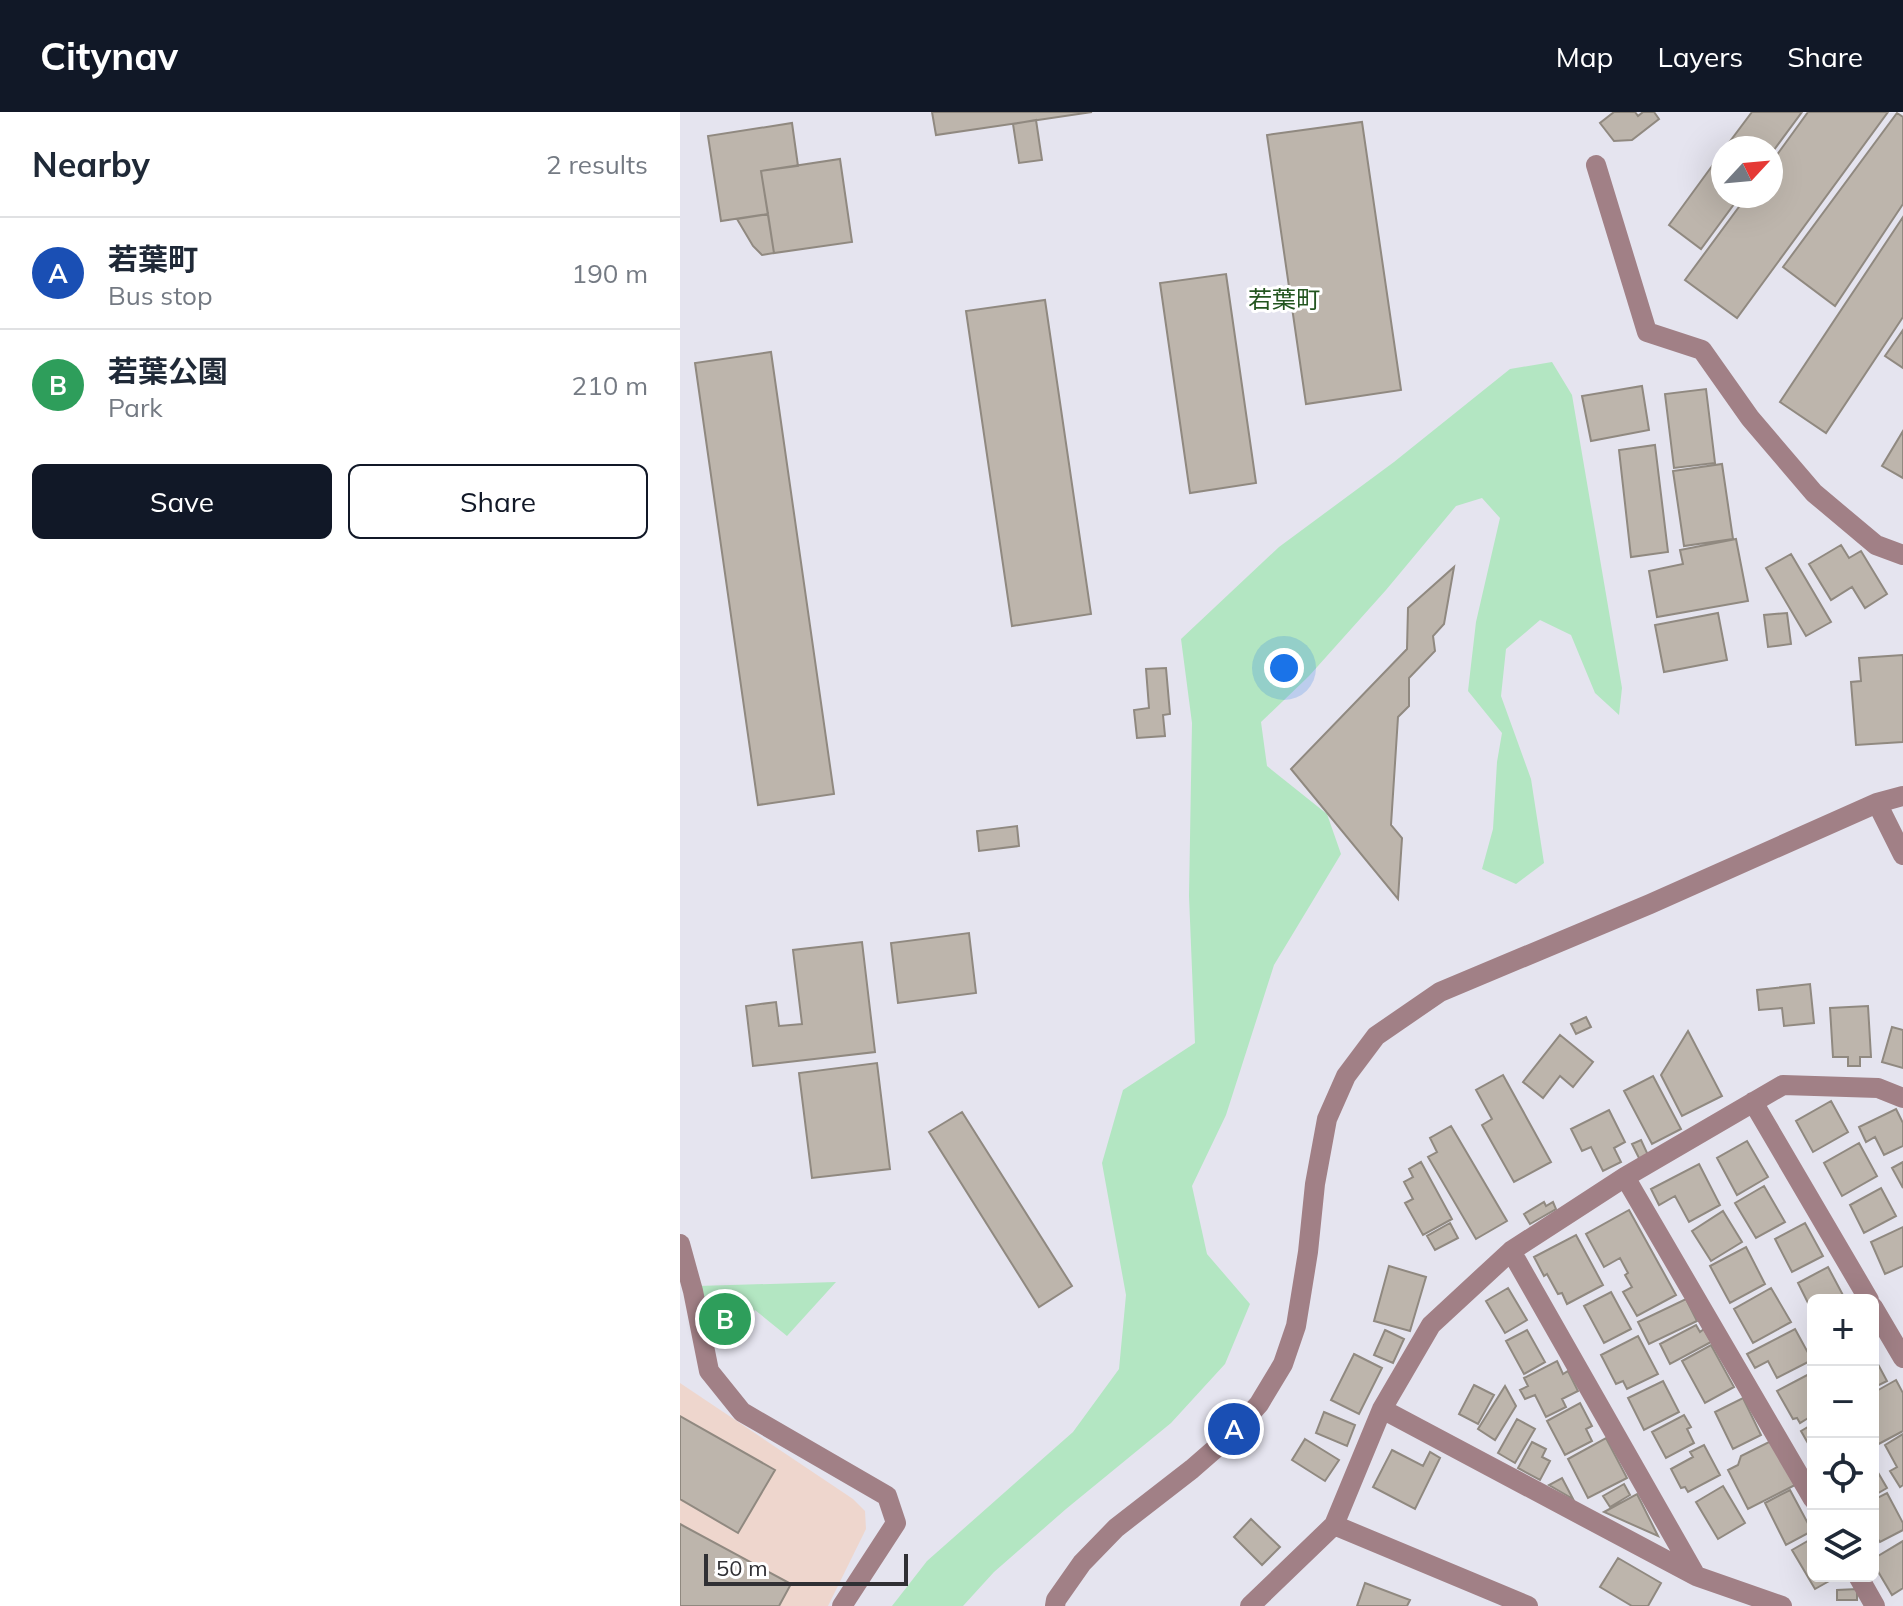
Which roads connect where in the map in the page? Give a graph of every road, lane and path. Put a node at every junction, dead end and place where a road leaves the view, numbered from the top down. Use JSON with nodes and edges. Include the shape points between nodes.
{"nodes":[{"id":1,"x":1596,"y":165,"type":"dead end"},
{"id":2,"x":1903,"y":555,"type":"edge"},
{"id":3,"x":1903,"y":796,"type":"edge"},
{"id":4,"x":1877,"y":803,"type":"junction"},
{"id":5,"x":1903,"y":855,"type":"edge"},
{"id":6,"x":1903,"y":1098,"type":"edge"},
{"id":7,"x":1753,"y":1102,"type":"junction"},
{"id":8,"x":1625,"y":1177,"type":"junction"},
{"id":9,"x":680,"y":1244,"type":"edge"},
{"id":10,"x":1511,"y":1251,"type":"junction"},
{"id":11,"x":1865,"y":1294,"type":"edge"},
{"id":12,"x":1879,"y":1317,"type":"edge"},
{"id":13,"x":1903,"y":1358,"type":"edge"},
{"id":14,"x":1382,"y":1409,"type":"junction"},
{"id":15,"x":1807,"y":1489,"type":"edge"},
{"id":16,"x":1334,"y":1525,"type":"junction"},
{"id":17,"x":1696,"y":1576,"type":"junction"},
{"id":18,"x":1861,"y":1582,"type":"edge"},
{"id":19,"x":842,"y":1606,"type":"edge"},
{"id":20,"x":1055,"y":1606,"type":"edge"},
{"id":21,"x":1250,"y":1606,"type":"edge"},
{"id":22,"x":1528,"y":1606,"type":"edge"},
{"id":23,"x":1782,"y":1606,"type":"edge"},
{"id":24,"x":1875,"y":1606,"type":"edge"}],
"edges":[{"from":1,"to":2,"type":"street","via":[[1647,332],[1702,350],[1750,418],[1814,493],[1876,545]]},
{"from":3,"to":4,"type":"street"},
{"from":4,"to":5,"type":"street"},
{"from":4,"to":20,"type":"street","via":[[1440,992],[1376,1036],[1346,1076],[1327,1119],[1296,1326],[1283,1364],[1259,1404],[1231,1435],[1116,1528],[1082,1563]]},
{"from":6,"to":7,"type":"street","via":[[1878,1088],[1783,1085]]},
{"from":7,"to":8,"type":"street"},
{"from":7,"to":11,"type":"street"},
{"from":8,"to":10,"type":"street"},
{"from":8,"to":15,"type":"street"},
{"from":9,"to":19,"type":"street","via":[[709,1371],[742,1412],[887,1496],[896,1523]]},
{"from":10,"to":14,"type":"street","via":[[1431,1325]]},
{"from":10,"to":17,"type":"street"},
{"from":12,"to":13,"type":"street"},
{"from":14,"to":16,"type":"street"},
{"from":14,"to":17,"type":"street"},
{"from":16,"to":21,"type":"street"},
{"from":16,"to":22,"type":"street"},
{"from":17,"to":23,"type":"street"},
{"from":18,"to":24,"type":"street"}]}
